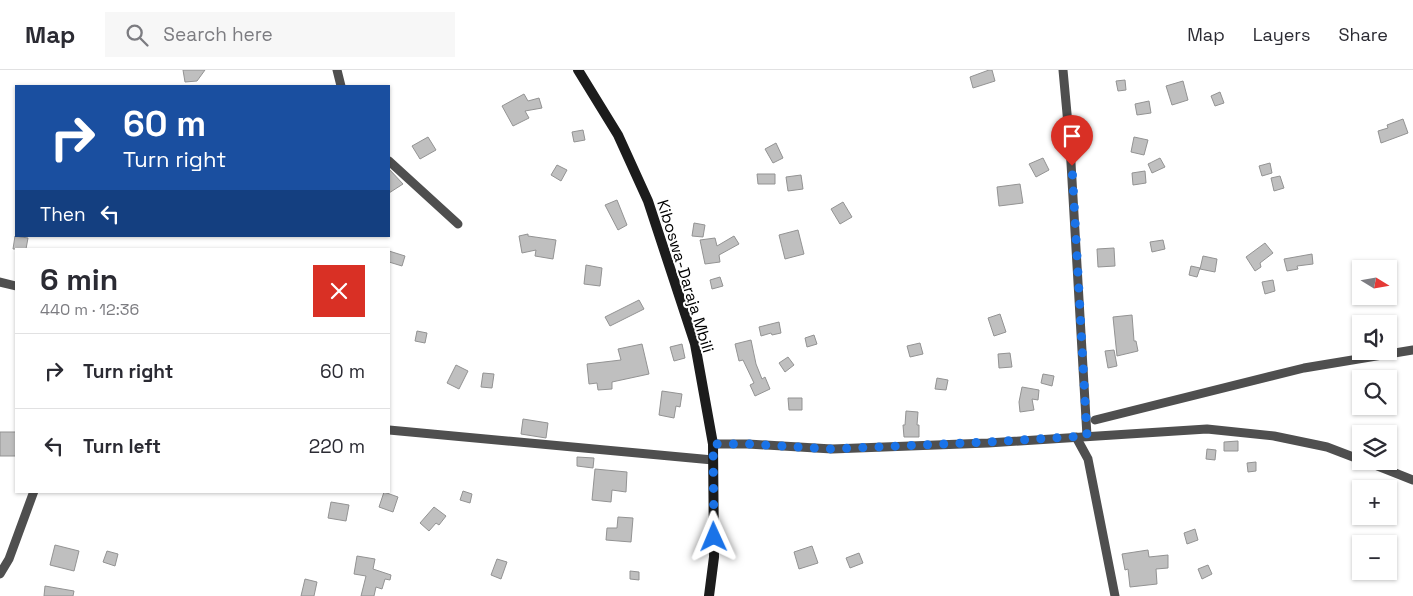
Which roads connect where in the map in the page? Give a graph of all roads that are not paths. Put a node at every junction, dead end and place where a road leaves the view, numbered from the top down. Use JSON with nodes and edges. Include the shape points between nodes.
{"nodes":[{"id":1,"x":337,"y":70,"type":"edge"},
{"id":2,"x":578,"y":70,"type":"edge"},
{"id":3,"x":1063,"y":70,"type":"edge"},
{"id":4,"x":341,"y":85,"type":"edge"},
{"id":5,"x":390,"y":162,"type":"edge"},
{"id":6,"x":458,"y":224,"type":"dead end"},
{"id":7,"x":0,"y":282,"type":"edge"},
{"id":8,"x":15,"y":286,"type":"edge"},
{"id":9,"x":1413,"y":350,"type":"edge"},
{"id":10,"x":1095,"y":420,"type":"dead end"},
{"id":11,"x":390,"y":430,"type":"edge"},
{"id":12,"x":1087,"y":436,"type":"junction"},
{"id":13,"x":1076,"y":437,"type":"junction"},
{"id":14,"x":713,"y":444,"type":"junction"},
{"id":15,"x":1352,"y":457,"type":"edge"},
{"id":16,"x":713,"y":460,"type":"junction"},
{"id":17,"x":1387,"y":470,"type":"edge"},
{"id":18,"x":1413,"y":480,"type":"edge"},
{"id":19,"x":33,"y":493,"type":"edge"},
{"id":20,"x":0,"y":574,"type":"edge"},
{"id":21,"x":709,"y":596,"type":"edge"},
{"id":22,"x":1115,"y":596,"type":"edge"}],
"edges":[{"from":1,"to":4,"type":"street"},
{"from":2,"to":14,"type":"main road","name":"Kiboswa-Daraja Mbili","via":[[618,135],[648,201],[695,344]]},
{"from":3,"to":12,"type":"street"},
{"from":5,"to":6,"type":"street"},
{"from":7,"to":8,"type":"street"},
{"from":9,"to":10,"type":"street","via":[[1304,368]]},
{"from":11,"to":16,"type":"street"},
{"from":12,"to":13,"type":"street"},
{"from":12,"to":15,"type":"street","via":[[1207,429],[1274,436],[1327,447]]},
{"from":13,"to":14,"type":"street","via":[[832,449]]},
{"from":13,"to":22,"type":"street","via":[[1088,459]]},
{"from":14,"to":16,"type":"main road","name":"Kiboswa-Daraja Mbili"},
{"from":16,"to":21,"type":"main road","name":"Kiboswa-Daraja Mbili","via":[[714,557]]},
{"from":17,"to":18,"type":"street"},
{"from":19,"to":20,"type":"street","via":[[9,559]]}]}
